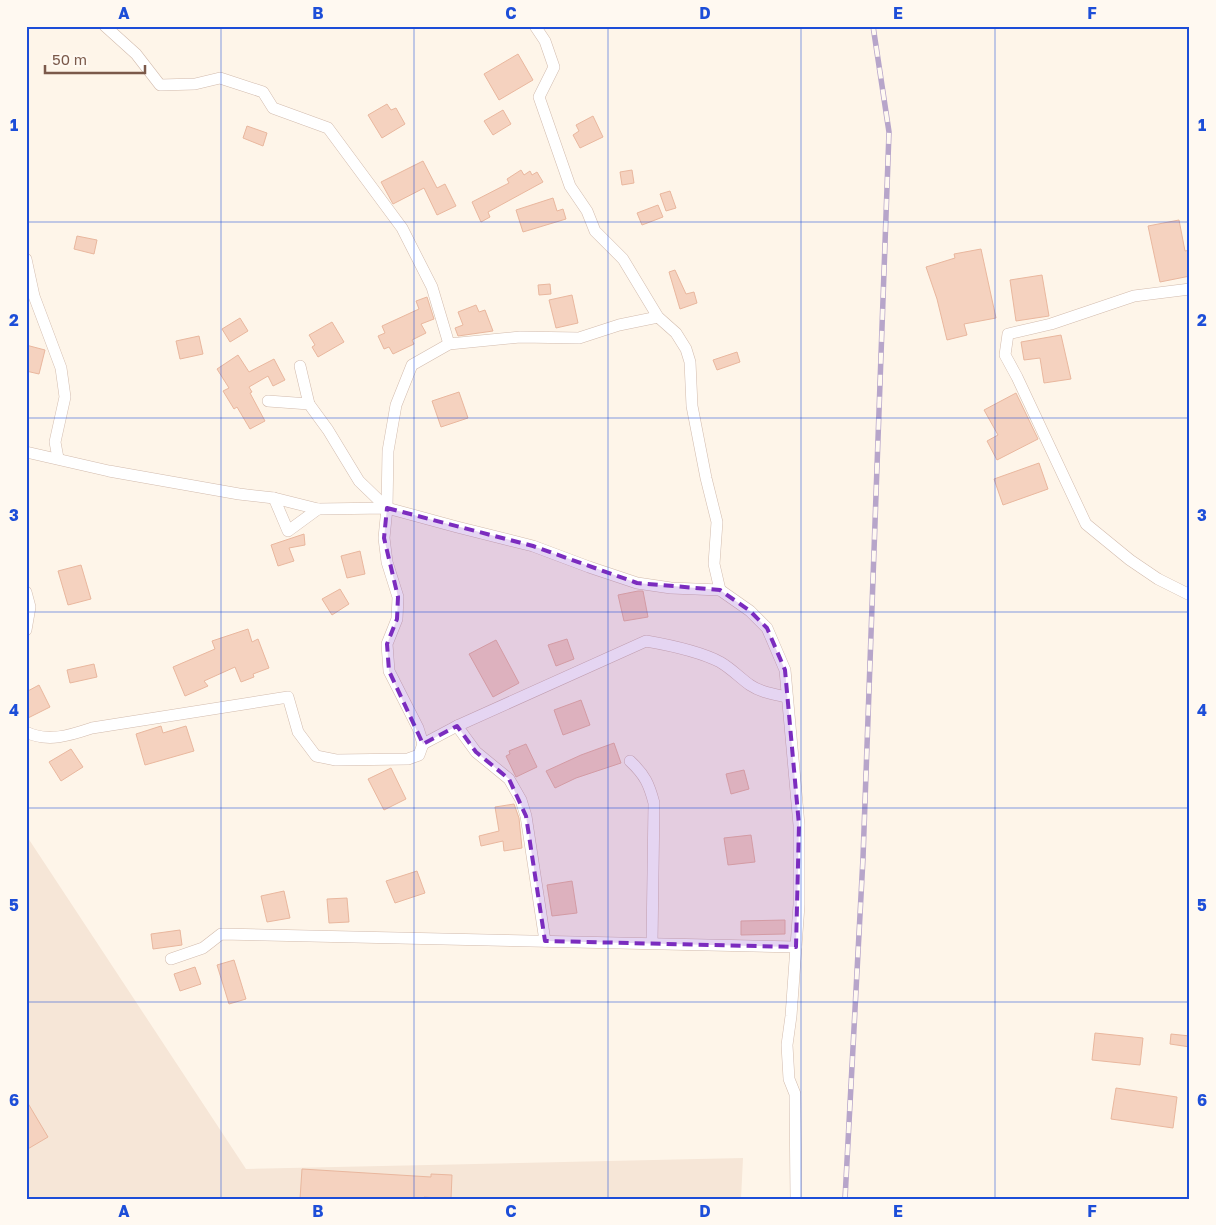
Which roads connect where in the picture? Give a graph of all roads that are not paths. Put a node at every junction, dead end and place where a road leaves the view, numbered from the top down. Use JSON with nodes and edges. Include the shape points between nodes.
{"nodes":[{"id":1,"x":105,"y":26,"type":"edge"},
{"id":2,"x":535,"y":26,"type":"edge"},
{"id":3,"x":26,"y":259,"type":"edge"},
{"id":4,"x":1190,"y":289,"type":"edge"},
{"id":5,"x":658,"y":317,"type":"junction"},
{"id":6,"x":450,"y":344,"type":"junction"},
{"id":7,"x":300,"y":366,"type":"dead end"},
{"id":8,"x":268,"y":400,"type":"dead end"},
{"id":9,"x":309,"y":404,"type":"junction"},
{"id":10,"x":26,"y":452,"type":"edge"},
{"id":11,"x":58,"y":458,"type":"junction"},
{"id":12,"x":274,"y":498,"type":"junction"},
{"id":13,"x":387,"y":508,"type":"junction"},
{"id":14,"x":318,"y":509,"type":"junction"},
{"id":15,"x":720,"y":590,"type":"junction"},
{"id":16,"x":26,"y":592,"type":"edge"},
{"id":17,"x":1190,"y":595,"type":"edge"},
{"id":18,"x":26,"y":630,"type":"edge"},
{"id":19,"x":787,"y":697,"type":"junction"},
{"id":20,"x":456,"y":726,"type":"junction"},
{"id":21,"x":26,"y":732,"type":"edge"},
{"id":22,"x":423,"y":744,"type":"junction"},
{"id":23,"x":630,"y":761,"type":"dead end"},
{"id":24,"x":545,"y":941,"type":"junction"},
{"id":25,"x":652,"y":943,"type":"junction"},
{"id":26,"x":796,"y":947,"type":"junction"},
{"id":27,"x":171,"y":958,"type":"dead end"},
{"id":28,"x":796,"y":1199,"type":"edge"}],
"edges":[{"from":1,"to":6,"type":"street","via":[[136,54],[160,85],[196,84],[220,78],[263,92],[273,108],[328,128],[402,228],[432,287]]},
{"from":2,"to":5,"type":"street","via":[[545,41],[554,67],[539,97],[570,186],[587,211],[595,231],[623,259]]},
{"from":3,"to":11,"type":"street","via":[[34,296],[61,368],[65,397],[55,442]]},
{"from":4,"to":17,"type":"street","via":[[1134,296],[1051,324],[1008,334],[1005,354],[1086,524],[1130,560]]},
{"from":5,"to":6,"type":"street","via":[[579,338],[520,338]]},
{"from":5,"to":15,"type":"street","via":[[676,333],[690,362],[692,406],[716,522],[714,564]]},
{"from":6,"to":13,"type":"street","via":[[412,365],[396,405],[388,451]]},
{"from":7,"to":9,"type":"street"},
{"from":8,"to":9,"type":"street"},
{"from":9,"to":13,"type":"street","via":[[359,481]]},
{"from":10,"to":11,"type":"street"},
{"from":11,"to":12,"type":"street","via":[[221,491]]},
{"from":12,"to":14,"type":"street"},
{"from":12,"to":14,"type":"street","via":[[288,530]]},
{"from":13,"to":14,"type":"street"},
{"from":13,"to":15,"type":"street","via":[[533,546],[637,583]]},
{"from":13,"to":22,"type":"street","via":[[384,538],[387,562],[398,597],[397,619],[387,644],[389,672]]},
{"from":15,"to":19,"type":"street","via":[[750,611],[767,628],[785,670]]},
{"from":16,"to":18,"type":"street","via":[[30,607]]},
{"from":19,"to":20,"type":"street","via":[[766,693],[749,685],[718,661],[669,645],[646,642]]},
{"from":19,"to":26,"type":"street","via":[[799,825]]},
{"from":20,"to":22,"type":"street"},
{"from":20,"to":24,"type":"street","via":[[476,752],[509,779],[520,800],[526,816]]},
{"from":21,"to":22,"type":"street","via":[[33,736],[60,738],[92,728],[288,697],[298,732],[316,756],[336,760],[408,759],[419,755]]},
{"from":23,"to":25,"type":"street","via":[[650,785],[654,803]]},
{"from":24,"to":25,"type":"street"},
{"from":24,"to":27,"type":"street","via":[[222,934],[203,948]]},
{"from":25,"to":26,"type":"street"},
{"from":26,"to":28,"type":"street","via":[[787,1045],[789,1079],[795,1094]]}]}
